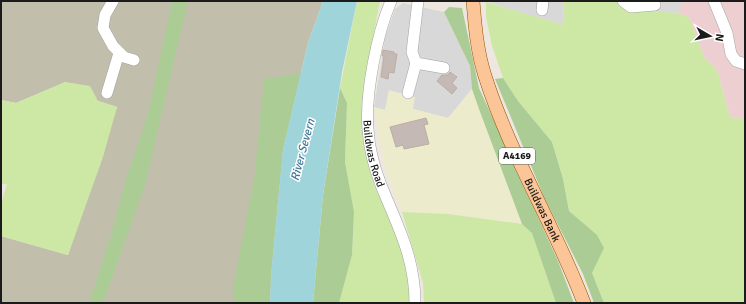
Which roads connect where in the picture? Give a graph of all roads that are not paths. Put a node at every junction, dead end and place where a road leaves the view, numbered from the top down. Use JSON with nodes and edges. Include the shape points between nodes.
{"nodes":[{"id":1,"x":113,"y":1,"type":"edge"},
{"id":2,"x":391,"y":1,"type":"edge"},
{"id":3,"x":418,"y":1,"type":"edge"},
{"id":4,"x":473,"y":1,"type":"edge"},
{"id":5,"x":623,"y":1,"type":"edge"},
{"id":6,"x":714,"y":1,"type":"edge"},
{"id":7,"x":655,"y":5,"type":"dead end"},
{"id":8,"x":119,"y":53,"type":"junction"},
{"id":9,"x":134,"y":60,"type":"dead end"},
{"id":10,"x":416,"y":63,"type":"junction"},
{"id":11,"x":745,"y":64,"type":"edge"},
{"id":12,"x":444,"y":68,"type":"dead end"},
{"id":13,"x":107,"y":93,"type":"dead end"},
{"id":14,"x":408,"y":93,"type":"dead end"},
{"id":15,"x":416,"y":303,"type":"edge"},
{"id":16,"x":584,"y":303,"type":"edge"}],
"edges":[{"from":1,"to":8,"type":"street","via":[[105,15],[103,28]]},
{"from":2,"to":15,"type":"street","name":"Buildwas Road","via":[[373,69],[368,129],[374,164],[410,258]]},
{"from":3,"to":10,"type":"street","via":[[412,52]]},
{"from":4,"to":16,"type":"main road","name":"Buildwas Bank","number":"A4169","via":[[480,57],[502,122],[572,270]]},
{"from":5,"to":7,"type":"street","via":[[630,7]]},
{"from":6,"to":11,"type":"street","via":[[727,33],[731,54],[736,62]]},
{"from":8,"to":9,"type":"street"},
{"from":8,"to":13,"type":"street"},
{"from":10,"to":12,"type":"street"},
{"from":10,"to":14,"type":"street"}]}
